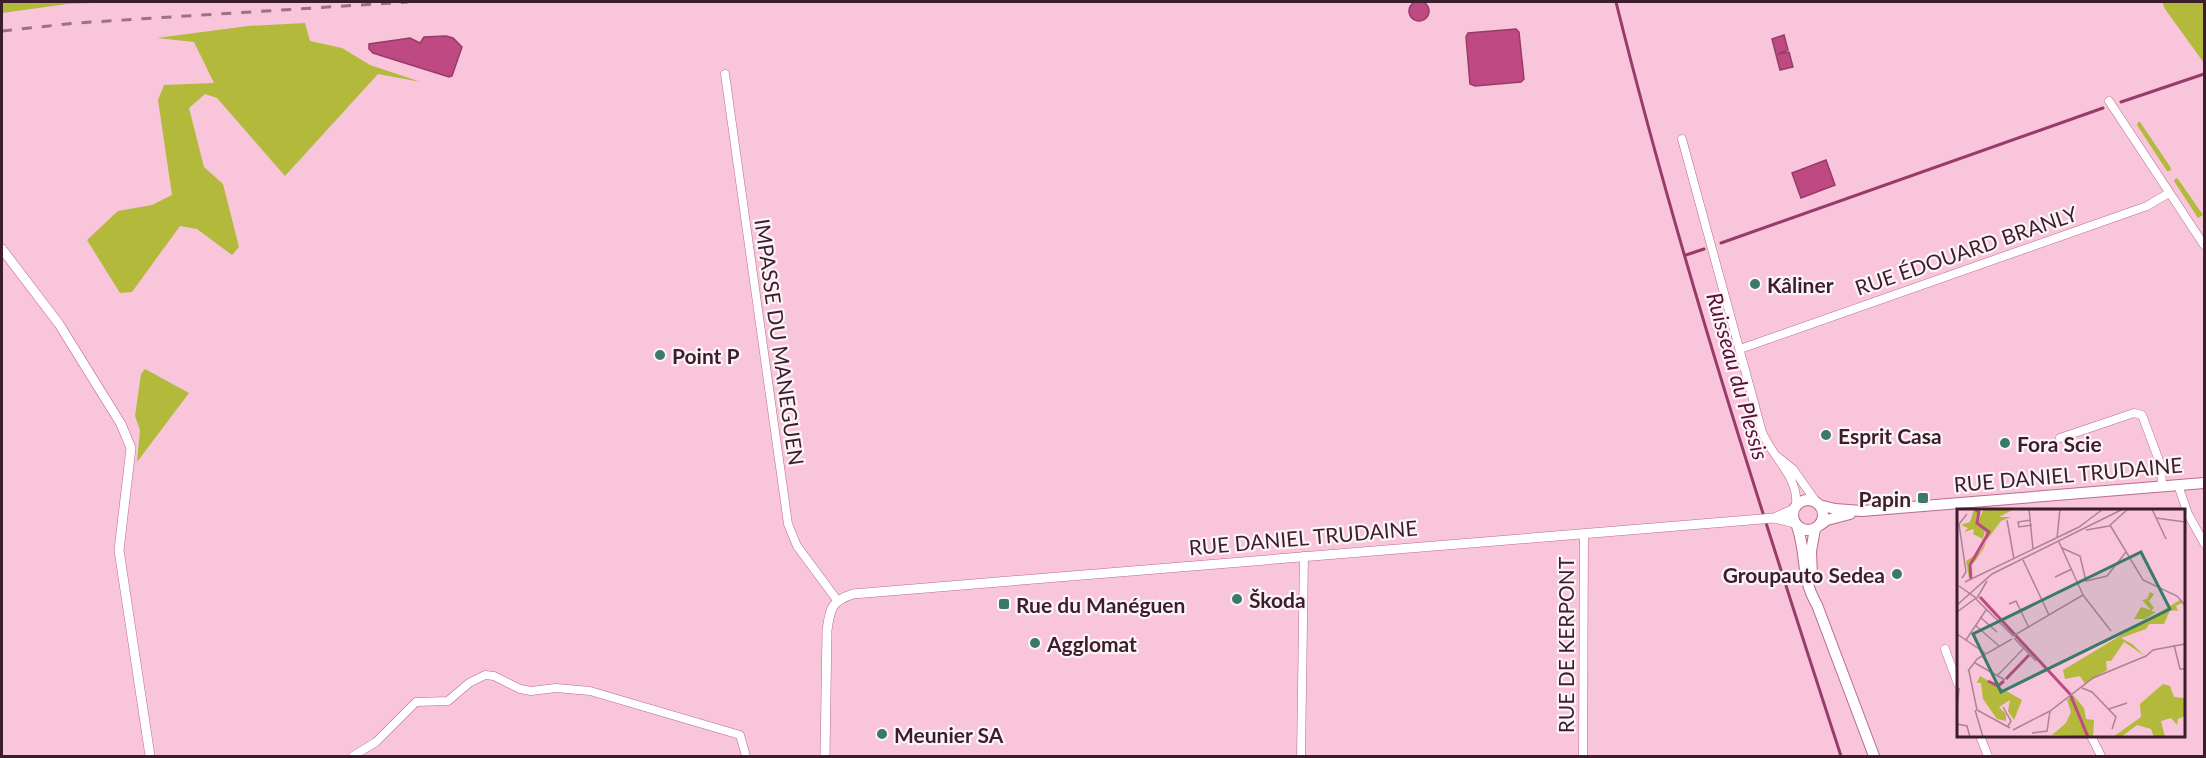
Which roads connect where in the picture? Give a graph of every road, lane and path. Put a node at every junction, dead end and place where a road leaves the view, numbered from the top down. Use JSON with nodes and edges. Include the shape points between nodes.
{"nodes":[{"id":1,"x":725,"y":74,"type":"dead end"},
{"id":2,"x":2109,"y":101,"type":"dead end"},
{"id":3,"x":1682,"y":139,"type":"dead end"},
{"id":4,"x":2169,"y":193,"type":"junction"},
{"id":5,"x":2205,"y":245,"type":"edge"},
{"id":6,"x":2,"y":249,"type":"edge"},
{"id":7,"x":1740,"y":349,"type":"junction"},
{"id":8,"x":2060,"y":438,"type":"dead end"},
{"id":9,"x":1772,"y":452,"type":"junction"},
{"id":10,"x":2205,"y":483,"type":"edge"},
{"id":11,"x":2178,"y":485,"type":"junction"},
{"id":12,"x":2162,"y":486,"type":"junction"},
{"id":13,"x":1818,"y":504,"type":"junction"},
{"id":14,"x":1995,"y":505,"type":"edge"},
{"id":15,"x":1795,"y":507,"type":"junction"},
{"id":16,"x":1862,"y":511,"type":"junction"},
{"id":17,"x":1774,"y":518,"type":"junction"},
{"id":18,"x":1796,"y":525,"type":"junction"},
{"id":19,"x":1818,"y":527,"type":"junction"},
{"id":20,"x":1584,"y":534,"type":"junction"},
{"id":21,"x":2205,"y":543,"type":"edge"},
{"id":22,"x":1304,"y":556,"type":"junction"},
{"id":23,"x":837,"y":600,"type":"junction"},
{"id":24,"x":1817,"y":605,"type":"junction"},
{"id":25,"x":1945,"y":649,"type":"dead end"},
{"id":26,"x":1957,"y":679,"type":"edge"},
{"id":27,"x":1981,"y":737,"type":"edge"},
{"id":28,"x":2092,"y":737,"type":"edge"},
{"id":29,"x":150,"y":756,"type":"edge"},
{"id":30,"x":353,"y":756,"type":"edge"},
{"id":31,"x":746,"y":756,"type":"edge"},
{"id":32,"x":825,"y":756,"type":"edge"},
{"id":33,"x":1301,"y":756,"type":"edge"},
{"id":34,"x":1583,"y":756,"type":"edge"},
{"id":35,"x":1874,"y":756,"type":"edge"},
{"id":36,"x":1988,"y":756,"type":"edge"},
{"id":37,"x":2100,"y":756,"type":"edge"}],
"edges":[{"from":1,"to":23,"type":"street","name":"IMPASSE DU MANEGUEN","via":[[788,524],[797,546]]},
{"from":2,"to":4,"type":"street"},
{"from":3,"to":7,"type":"street"},
{"from":4,"to":5,"type":"street"},
{"from":4,"to":7,"type":"street","name":"RUE ÉDOUARD BRANLY","via":[[2136,210]]},
{"from":6,"to":29,"type":"street","via":[[59,324],[121,424],[130,448],[119,550]]},
{"from":7,"to":9,"type":"street","via":[[1762,432]]},
{"from":8,"to":12,"type":"street","via":[[2134,413],[2142,415],[2161,466]]},
{"from":9,"to":13,"type":"street","via":[[1793,469]]},
{"from":9,"to":15,"type":"street","via":[[1793,482]]},
{"from":10,"to":11,"type":"main road","name":"RUE DANIEL TRUDAINE"},
{"from":11,"to":12,"type":"main road","name":"RUE DANIEL TRUDAINE"},
{"from":11,"to":21,"type":"street","via":[[2188,514]]},
{"from":12,"to":14,"type":"main road","name":"RUE DANIEL TRUDAINE"},
{"from":13,"to":15,"type":"main road","via":[[1804,501]]},
{"from":13,"to":16,"type":"main road","name":"RUE DANIEL TRUDAINE"},
{"from":13,"to":19,"type":"main road","via":[[1823,513]]},
{"from":14,"to":16,"type":"main road","name":"RUE DANIEL TRUDAINE"},
{"from":15,"to":17,"type":"street","name":"RUE DANIEL TRUDAINE"},
{"from":15,"to":18,"type":"main road"},
{"from":16,"to":19,"type":"main road","name":"RUE DANIEL TRUDAINE","via":[[1827,520]]},
{"from":17,"to":18,"type":"street","name":"RUE DANIEL TRUDAINE"},
{"from":17,"to":20,"type":"street","name":"RUE DANIEL TRUDAINE"},
{"from":18,"to":19,"type":"main road","via":[[1806,530]]},
{"from":18,"to":24,"type":"main road","via":[[1806,582]]},
{"from":19,"to":24,"type":"main road","via":[[1810,562]]},
{"from":20,"to":22,"type":"street","name":"RUE DANIEL TRUDAINE"},
{"from":20,"to":34,"type":"street","name":"RUE DE KERPONT"},
{"from":22,"to":23,"type":"street","name":"RUE DANIEL TRUDAINE","via":[[853,594]]},
{"from":22,"to":33,"type":"street"},
{"from":23,"to":32,"type":"street","via":[[829,614],[827,630]]},
{"from":24,"to":35,"type":"main road"},
{"from":25,"to":26,"type":"street"},
{"from":27,"to":36,"type":"street"},
{"from":28,"to":37,"type":"street"},
{"from":30,"to":31,"type":"street","via":[[376,742],[416,702],[448,701],[485,675],[531,691],[590,691],[740,735]]}]}
